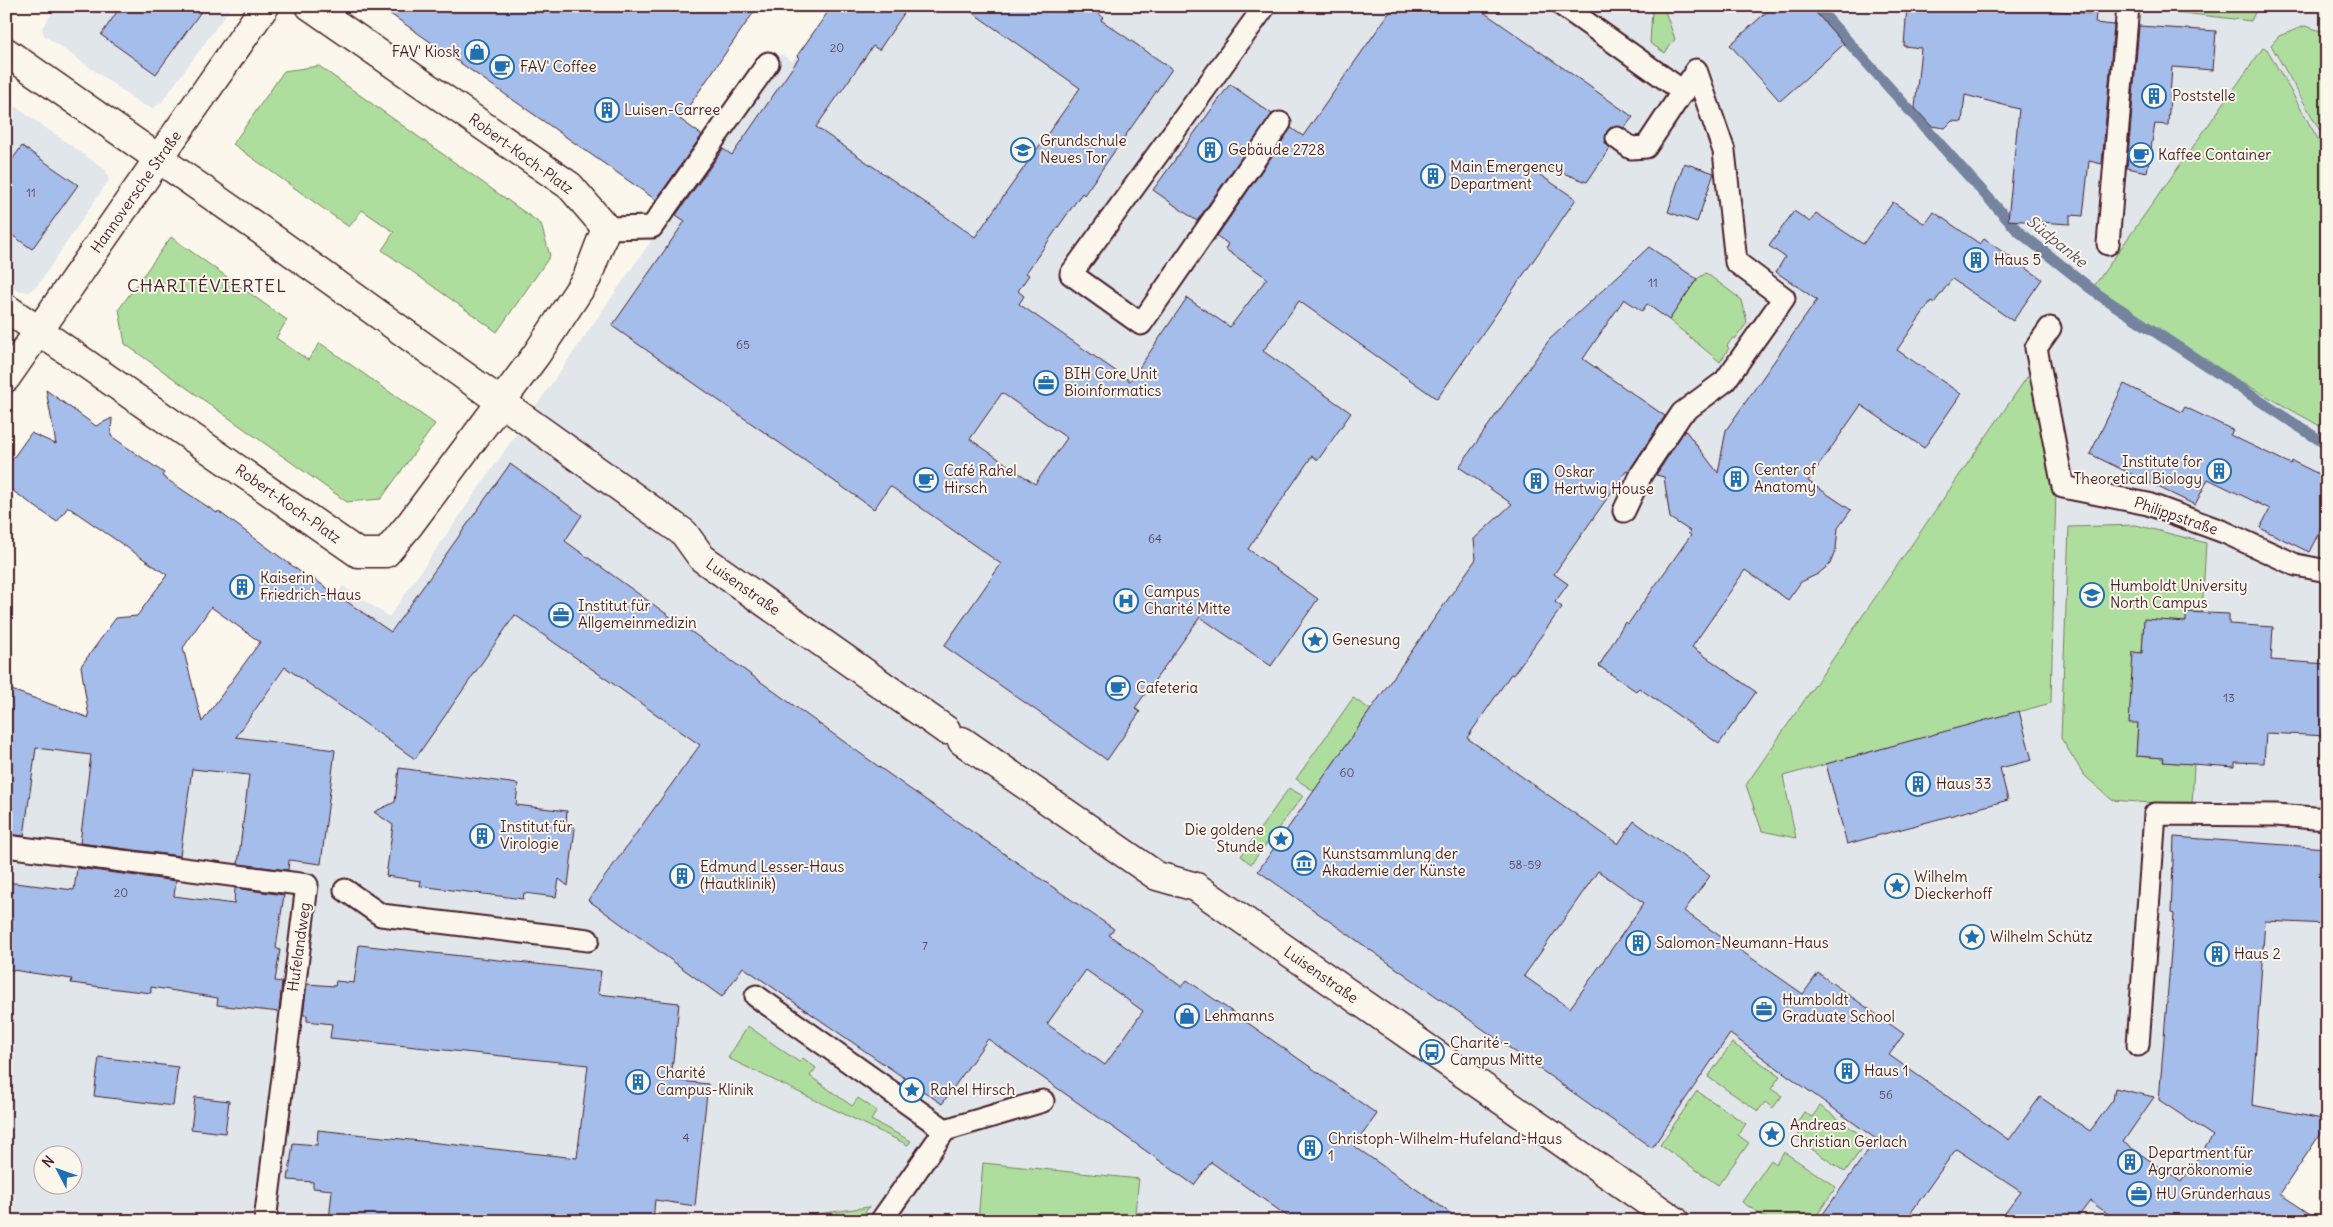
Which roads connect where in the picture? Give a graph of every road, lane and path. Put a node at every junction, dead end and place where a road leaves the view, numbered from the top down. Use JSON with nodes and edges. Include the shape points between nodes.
{"nodes":[{"id":1,"x":265,"y":6,"type":"edge"},
{"id":2,"x":310,"y":6,"type":"edge"},
{"id":3,"x":1265,"y":6,"type":"edge"},
{"id":4,"x":1562,"y":6,"type":"edge"},
{"id":5,"x":2128,"y":6,"type":"edge"},
{"id":6,"x":6,"y":52,"type":"edge"},
{"id":7,"x":768,"y":63,"type":"dead end"},
{"id":8,"x":1684,"y":92,"type":"junction"},
{"id":9,"x":1280,"y":123,"type":"dead end"},
{"id":10,"x":1617,"y":138,"type":"dead end"},
{"id":11,"x":159,"y":158,"type":"junction"},
{"id":12,"x":606,"y":228,"type":"junction"},
{"id":13,"x":2108,"y":244,"type":"dead end"},
{"id":14,"x":6,"y":308,"type":"edge"},
{"id":15,"x":2050,"y":328,"type":"dead end"},
{"id":16,"x":39,"y":331,"type":"junction"},
{"id":17,"x":6,"y":378,"type":"edge"},
{"id":18,"x":499,"y":401,"type":"junction"},
{"id":19,"x":1624,"y":511,"type":"dead end"},
{"id":20,"x":2327,"y":571,"type":"edge"},
{"id":21,"x":2327,"y":819,"type":"edge"},
{"id":22,"x":6,"y":846,"type":"edge"},
{"id":23,"x":345,"y":890,"type":"dead end"},
{"id":24,"x":588,"y":940,"type":"dead end"},
{"id":25,"x":756,"y":996,"type":"dead end"},
{"id":26,"x":2138,"y":1045,"type":"dead end"},
{"id":27,"x":1042,"y":1101,"type":"dead end"},
{"id":28,"x":945,"y":1130,"type":"junction"},
{"id":29,"x":265,"y":1221,"type":"edge"},
{"id":30,"x":881,"y":1221,"type":"edge"},
{"id":31,"x":1675,"y":1221,"type":"edge"}],
"edges":[{"from":1,"to":11,"type":"street","name":"Hannoversche Straße"},
{"from":2,"to":12,"type":"street","name":"Robert-Koch-Platz","via":[[570,186]]},
{"from":3,"to":9,"type":"lane","via":[[1071,274],[1141,324]]},
{"from":4,"to":8,"type":"lane"},
{"from":5,"to":13,"type":"lane"},
{"from":6,"to":11,"type":"street"},
{"from":7,"to":12,"type":"lane","via":[[652,227]]},
{"from":8,"to":10,"type":"lane","via":[[1646,147],[1631,148]]},
{"from":8,"to":19,"type":"lane","via":[[1696,70],[1724,151],[1736,262],[1784,298],[1725,381],[1682,413],[1642,473]]},
{"from":11,"to":16,"type":"street","name":"Hannoversche Straße"},
{"from":11,"to":18,"type":"street"},
{"from":12,"to":18,"type":"street","name":"Robert-Koch-Platz","via":[[587,278],[527,368]]},
{"from":14,"to":16,"type":"street"},
{"from":15,"to":20,"type":"lane","name":"Philippstraße","via":[[2036,348],[2063,487],[2148,504],[2224,532],[2296,565]]},
{"from":16,"to":17,"type":"street","name":"Hannoversche Straße"},
{"from":16,"to":18,"type":"street","name":"Robert-Koch-Platz","via":[[358,553],[386,553]]},
{"from":18,"to":31,"type":"street","name":"Luisenstraße","via":[[684,534],[702,558],[954,735],[1157,876],[1196,887]]},
{"from":21,"to":26,"type":"lane","via":[[2276,814],[2155,814]]},
{"from":22,"to":29,"type":"lane","name":"Hufelandweg","via":[[308,885]]},
{"from":23,"to":24,"type":"lane","via":[[381,915]]},
{"from":25,"to":28,"type":"lane"},
{"from":27,"to":28,"type":"lane"},
{"from":28,"to":30,"type":"lane"}]}
